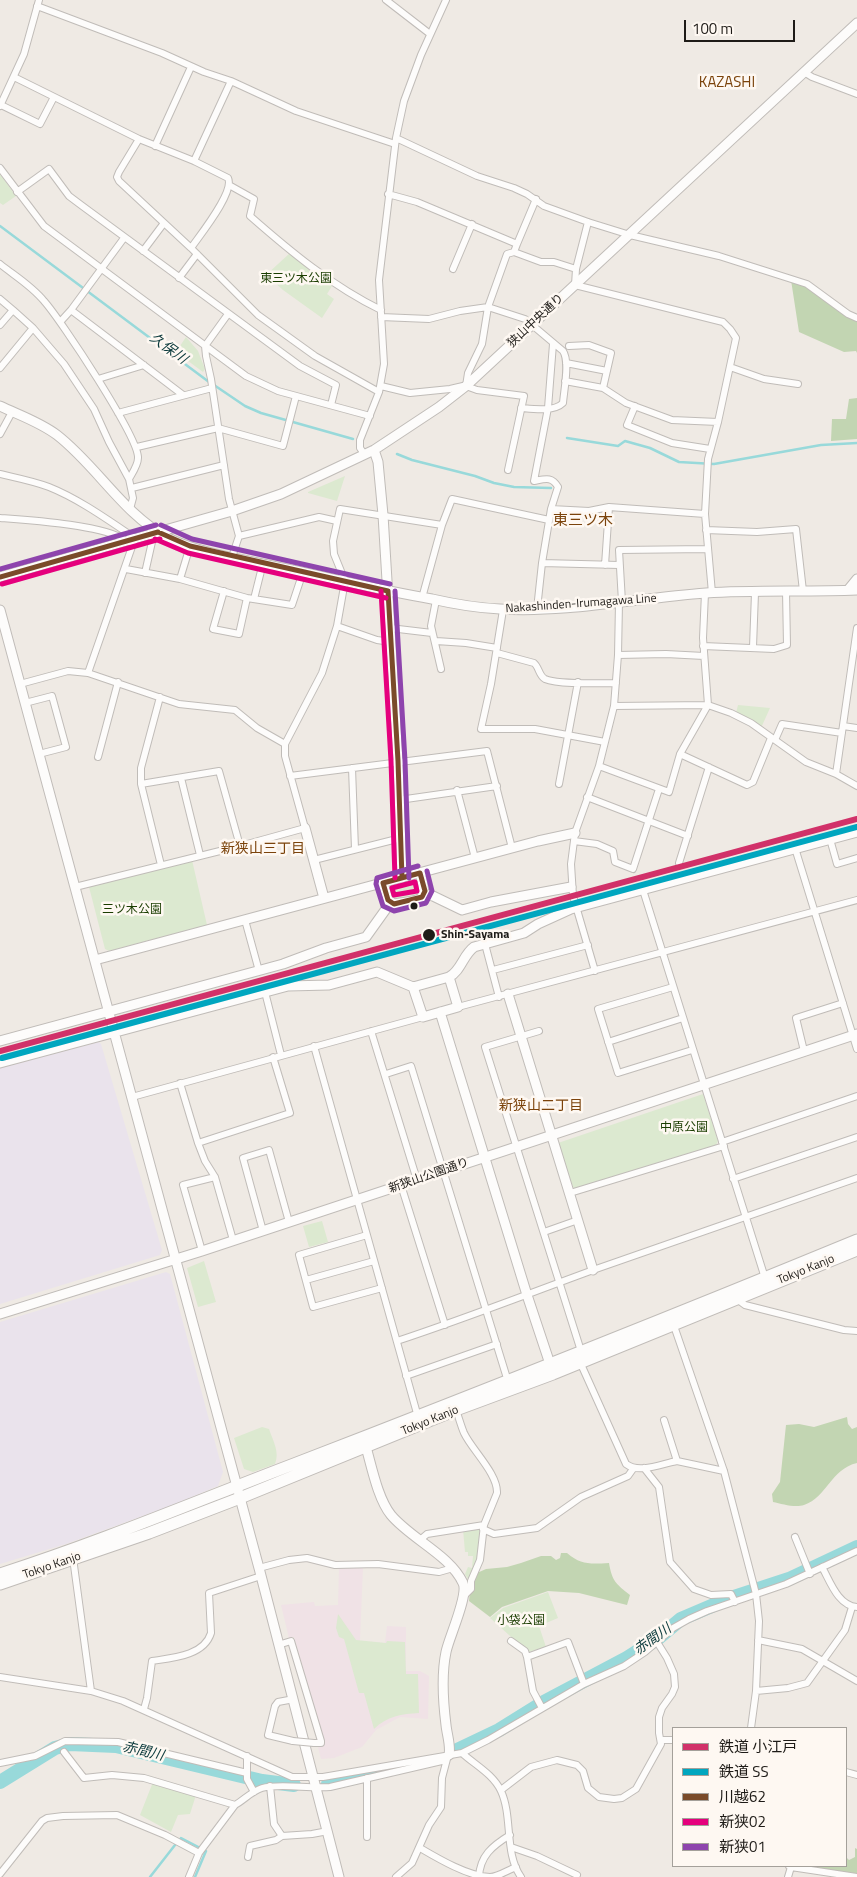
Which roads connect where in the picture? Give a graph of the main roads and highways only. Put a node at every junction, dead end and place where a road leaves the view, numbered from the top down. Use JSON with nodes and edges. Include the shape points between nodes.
{"nodes":[{"id":1,"x":857,"y":1240,"type":"edge"},
{"id":2,"x":857,"y":1250,"type":"edge"},
{"id":3,"x":671,"y":1319,"type":"junction"},
{"id":4,"x":552,"y":1369,"type":"junction"},
{"id":5,"x":0,"y":1574,"type":"edge"},
{"id":6,"x":0,"y":1584,"type":"edge"}],
"edges":[{"from":1,"to":3,"type":"highway","name":"Tokyo Kanjo"},
{"from":2,"to":3,"type":"highway","name":"Tokyo Kanjo","via":[[738,1297]]},
{"from":3,"to":4,"type":"highway","name":"Tokyo Kanjo"},
{"from":4,"to":5,"type":"highway","name":"Tokyo Kanjo"},
{"from":4,"to":6,"type":"highway","name":"Tokyo Kanjo","via":[[240,1498]]}]}
